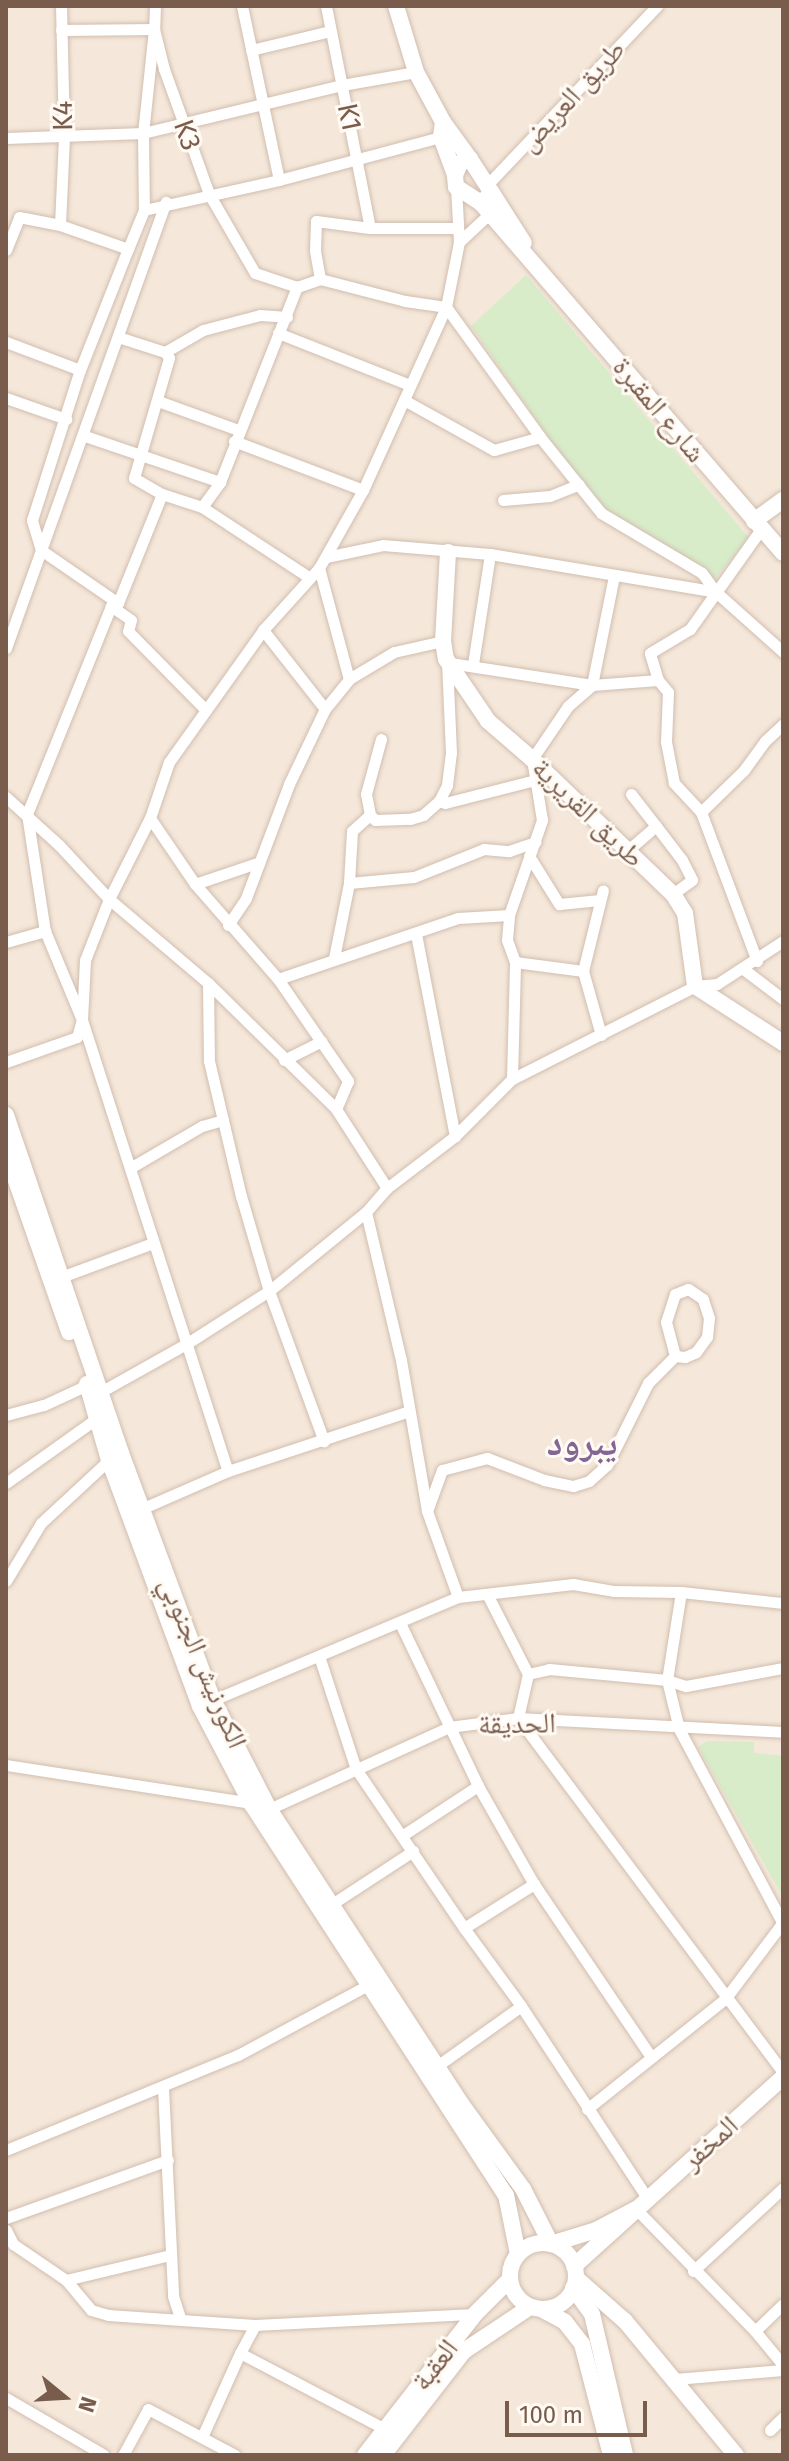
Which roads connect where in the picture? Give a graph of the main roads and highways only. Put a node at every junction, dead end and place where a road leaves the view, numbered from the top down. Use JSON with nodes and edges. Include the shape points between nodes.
{"nodes":[{"id":1,"x":396,"y":6,"type":"edge"},
{"id":2,"x":442,"y":129,"type":"junction"},
{"id":3,"x":470,"y":159,"type":"junction"},
{"id":4,"x":455,"y":181,"type":"junction"},
{"id":5,"x":487,"y":199,"type":"junction"},
{"id":6,"x":783,"y":500,"type":"edge"},
{"id":7,"x":758,"y":525,"type":"junction"},
{"id":8,"x":448,"y":552,"type":"road end"},
{"id":9,"x":783,"y":553,"type":"edge"},
{"id":10,"x":783,"y":1043,"type":"edge"},
{"id":11,"x":6,"y":1115,"type":"edge"},
{"id":12,"x":6,"y":1152,"type":"edge"},
{"id":13,"x":10,"y":1177,"type":"edge"},
{"id":14,"x":93,"y":1391,"type":"junction"},
{"id":15,"x":783,"y":2075,"type":"edge"},
{"id":16,"x":642,"y":2204,"type":"junction"},
{"id":17,"x":551,"y":2244,"type":"junction"},
{"id":18,"x":518,"y":2254,"type":"junction"},
{"id":19,"x":574,"y":2277,"type":"junction"},
{"id":20,"x":510,"y":2279,"type":"junction"},
{"id":21,"x":536,"y":2308,"type":"junction"},
{"id":22,"x":590,"y":2312,"type":"junction"},
{"id":23,"x":625,"y":2321,"type":"junction"},
{"id":24,"x":365,"y":2455,"type":"edge"},
{"id":25,"x":383,"y":2455,"type":"edge"},
{"id":26,"x":611,"y":2455,"type":"edge"},
{"id":27,"x":625,"y":2455,"type":"edge"},
{"id":28,"x":736,"y":2455,"type":"edge"}],
"edges":[{"from":1,"to":2,"type":"main road","via":[[416,72]]},
{"from":2,"to":3,"type":"main road","name":"شارع المقبرة"},
{"from":2,"to":4,"type":"main road"},
{"from":3,"to":4,"type":"main road","via":[[460,163]]},
{"from":3,"to":5,"type":"main road","name":"شارع المقبرة"},
{"from":4,"to":5,"type":"main road"},
{"from":5,"to":7,"type":"main road","name":"شارع المقبرة","via":[[537,266]]},
{"from":6,"to":7,"type":"main road"},
{"from":7,"to":9,"type":"main road","name":"شارع المقبرة"},
{"from":8,"to":10,"type":"main road","name":"طريق القريرية","via":[[443,641],[448,661],[488,721],[673,894],[685,913],[695,986]]},
{"from":11,"to":14,"type":"main road","name":"الكورنيش الجنوبي"},
{"from":12,"to":13,"type":"main road","name":"الكورنيش الجنوبي"},
{"from":13,"to":14,"type":"main road","name":"الكورنيش الجنوبي"},
{"from":14,"to":17,"type":"main road","name":"الكورنيش الجنوبي","via":[[213,1700],[269,1809],[523,2189]]},
{"from":14,"to":18,"type":"main road","name":"الكورنيش الجنوبي","via":[[109,1460],[200,1706],[251,1803],[506,2195]]},
{"from":15,"to":16,"type":"main road","name":"المخفر"},
{"from":16,"to":17,"type":"main road","via":[[596,2230]]},
{"from":16,"to":19,"type":"main road"},
{"from":17,"to":18,"type":"main road","via":[[540,2243]]},
{"from":17,"to":19,"type":"main road","via":[[563,2250]]},
{"from":18,"to":20,"type":"main road"},
{"from":19,"to":21,"type":"main road","via":[[558,2305]]},
{"from":19,"to":22,"type":"main road"},
{"from":19,"to":23,"type":"main road"},
{"from":20,"to":21,"type":"main road","via":[[518,2298]]},
{"from":20,"to":24,"type":"main road","name":"العقبة","via":[[475,2314]]},
{"from":21,"to":22,"type":"main road"},
{"from":21,"to":25,"type":"main road","name":"العقبة","via":[[464,2351]]},
{"from":21,"to":26,"type":"main road","via":[[565,2322],[582,2344]]},
{"from":22,"to":23,"type":"main road"},
{"from":22,"to":27,"type":"main road"},
{"from":23,"to":28,"type":"main road"}]}
